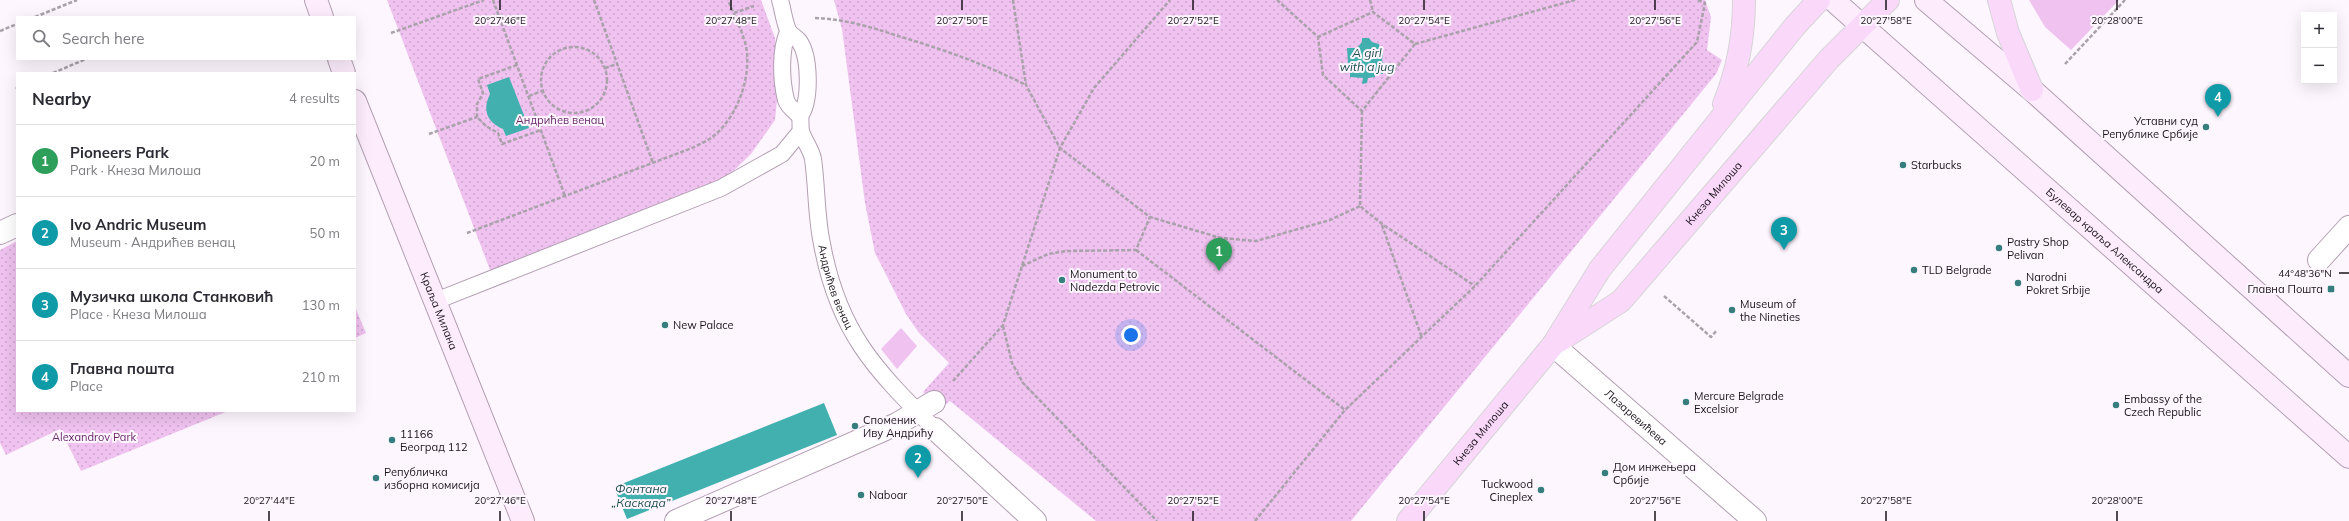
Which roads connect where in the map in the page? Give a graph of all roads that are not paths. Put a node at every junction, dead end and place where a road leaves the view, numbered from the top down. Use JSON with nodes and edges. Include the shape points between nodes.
{"nodes":[{"id":1,"x":316,"y":0,"type":"edge"},
{"id":2,"x":780,"y":0,"type":"edge"},
{"id":3,"x":1744,"y":0,"type":"edge"},
{"id":4,"x":1819,"y":0,"type":"edge"},
{"id":5,"x":1833,"y":0,"type":"edge"},
{"id":6,"x":1888,"y":0,"type":"edge"},
{"id":7,"x":1926,"y":0,"type":"edge"},
{"id":8,"x":1999,"y":0,"type":"edge"},
{"id":9,"x":322,"y":16,"type":"edge"},
{"id":10,"x":1860,"y":25,"type":"junction"},
{"id":11,"x":788,"y":32,"type":"junction"},
{"id":12,"x":339,"y":60,"type":"edge"},
{"id":13,"x":344,"y":72,"type":"edge"},
{"id":14,"x":2032,"y":90,"type":"junction"},
{"id":15,"x":356,"y":104,"type":"edge"},
{"id":16,"x":801,"y":123,"type":"junction"},
{"id":17,"x":1716,"y":123,"type":"junction"},
{"id":18,"x":16,"y":226,"type":"edge"},
{"id":19,"x":2349,"y":226,"type":"edge"},
{"id":20,"x":0,"y":234,"type":"edge"},
{"id":21,"x":2319,"y":260,"type":"dead end"},
{"id":22,"x":433,"y":302,"type":"junction"},
{"id":23,"x":1553,"y":345,"type":"junction"},
{"id":24,"x":2349,"y":376,"type":"edge"},
{"id":25,"x":926,"y":407,"type":"junction"},
{"id":26,"x":935,"y":429,"type":"joint"},
{"id":27,"x":2349,"y":457,"type":"edge"},
{"id":28,"x":523,"y":521,"type":"edge"},
{"id":29,"x":676,"y":521,"type":"edge"},
{"id":30,"x":1035,"y":521,"type":"edge"},
{"id":31,"x":1408,"y":521,"type":"edge"},
{"id":32,"x":1755,"y":521,"type":"edge"}],
"edges":[{"from":1,"to":9,"type":"main road"},
{"from":2,"to":11,"type":"lane"},
{"from":3,"to":17,"type":"main road","via":[[1744,24],[1734,81]]},
{"from":4,"to":17,"type":"main road","name":"Кнеза Милоша"},
{"from":5,"to":10,"type":"main road","name":"Булевар краља Александра"},
{"from":6,"to":10,"type":"main road","name":"Кнеза Милоша"},
{"from":7,"to":14,"type":"main road"},
{"from":8,"to":14,"type":"main road","via":[[2008,34]]},
{"from":10,"to":23,"type":"main road","name":"Кнеза Милоша","via":[[1621,301]]},
{"from":10,"to":27,"type":"main road","name":"Булевар краља Александра"},
{"from":11,"to":16,"type":"lane","via":[[781,53],[786,100]]},
{"from":11,"to":16,"type":"lane","via":[[799,40],[804,53],[808,96]]},
{"from":12,"to":13,"type":"main road"},
{"from":14,"to":24,"type":"main road"},
{"from":15,"to":22,"type":"main road","name":"Краља Милана"},
{"from":16,"to":22,"type":"lane","via":[[782,154],[722,188]]},
{"from":16,"to":25,"type":"lane","name":"Андрићев венац","via":[[812,158],[822,244],[842,313],[851,332],[879,371]]},
{"from":17,"to":23,"type":"main road","name":"Кнеза Милоша","via":[[1600,269]]},
{"from":18,"to":20,"type":"street"},
{"from":19,"to":21,"type":"street"},
{"from":22,"to":28,"type":"main road","name":"Краља Милана"},
{"from":23,"to":31,"type":"main road","name":"Кнеза Милоша"},
{"from":23,"to":32,"type":"street","name":"Лазаревићева"},
{"from":25,"to":26,"type":"lane","name":"Андрићев венац"},
{"from":25,"to":29,"type":"street","via":[[897,424]]},
{"from":26,"to":30,"type":"street","name":"Андрићев венац"}]}
